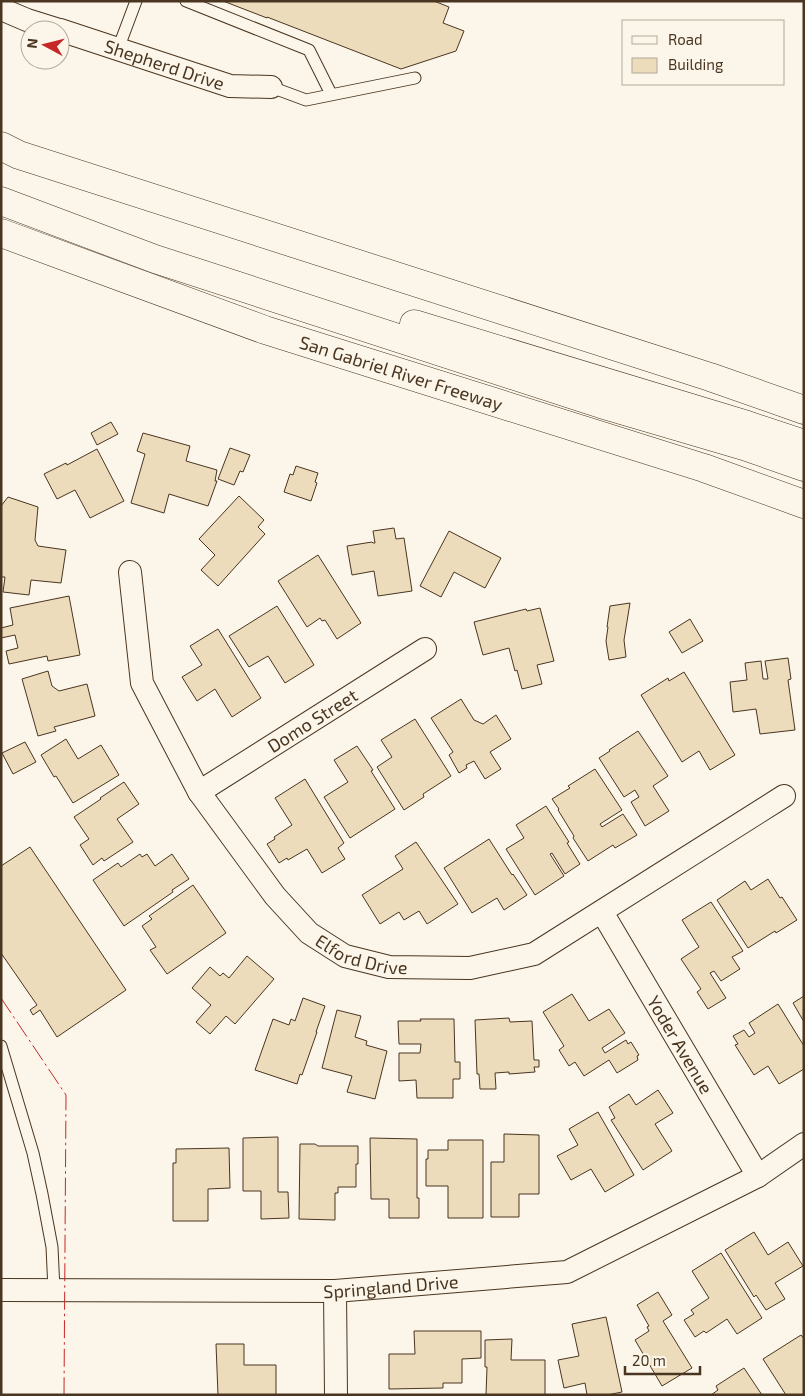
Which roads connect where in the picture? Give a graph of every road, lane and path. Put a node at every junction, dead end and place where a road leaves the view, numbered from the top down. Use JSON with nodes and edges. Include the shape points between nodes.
{"nodes":[{"id":1,"x":136,"y":1,"type":"edge"},
{"id":2,"x":186,"y":1,"type":"edge"},
{"id":3,"x":1,"y":9,"type":"edge"},
{"id":4,"x":27,"y":20,"type":"edge"},
{"id":5,"x":70,"y":34,"type":"edge"},
{"id":6,"x":118,"y":49,"type":"junction"},
{"id":7,"x":415,"y":78,"type":"dead end"},
{"id":8,"x":271,"y":87,"type":"joint"},
{"id":9,"x":331,"y":94,"type":"junction"},
{"id":10,"x":1,"y":146,"type":"edge"},
{"id":11,"x":1,"y":186,"type":"edge"},
{"id":12,"x":1,"y":200,"type":"edge"},
{"id":13,"x":1,"y":233,"type":"edge"},
{"id":14,"x":804,"y":410,"type":"edge"},
{"id":15,"x":804,"y":444,"type":"edge"},
{"id":16,"x":804,"y":467,"type":"edge"},
{"id":17,"x":804,"y":504,"type":"edge"},
{"id":18,"x":130,"y":572,"type":"dead end"},
{"id":19,"x":425,"y":649,"type":"dead end"},
{"id":20,"x":200,"y":792,"type":"junction"},
{"id":21,"x":784,"y":796,"type":"dead end"},
{"id":22,"x":602,"y":912,"type":"junction"},
{"id":23,"x":1,"y":1046,"type":"edge"},
{"id":24,"x":804,"y":1144,"type":"edge"},
{"id":25,"x":758,"y":1176,"type":"junction"},
{"id":26,"x":1,"y":1290,"type":"edge"},
{"id":27,"x":54,"y":1290,"type":"junction"},
{"id":28,"x":335,"y":1291,"type":"junction"},
{"id":29,"x":336,"y":1395,"type":"edge"}],
"edges":[{"from":1,"to":6,"type":"lane"},
{"from":2,"to":9,"type":"lane","via":[[309,50]]},
{"from":3,"to":4,"type":"street","name":"Shepherd Drive"},
{"from":5,"to":6,"type":"street","name":"Shepherd Drive"},
{"from":6,"to":8,"type":"street","name":"Shepherd Drive","via":[[230,86]]},
{"from":7,"to":9,"type":"lane"},
{"from":8,"to":9,"type":"lane","via":[[306,100]]},
{"from":10,"to":14,"type":"highway"},
{"from":11,"to":15,"type":"highway","via":[[184,252]]},
{"from":12,"to":16,"type":"highway","via":[[155,260]]},
{"from":13,"to":17,"type":"highway","name":"San Gabriel River Freeway","via":[[265,330],[704,468]]},
{"from":18,"to":20,"type":"street","name":"Elford Drive","via":[[142,683]]},
{"from":19,"to":20,"type":"street","name":"Domo Street"},
{"from":20,"to":22,"type":"street","name":"Elford Drive","via":[[275,896],[309,933],[345,956],[389,967],[470,968],[534,954]]},
{"from":21,"to":22,"type":"street","name":"Elford Drive"},
{"from":22,"to":25,"type":"street","name":"Yoder Avenue"},
{"from":23,"to":27,"type":"lane","via":[[42,1194],[52,1247]]},
{"from":24,"to":25,"type":"street","name":"Springland Drive"},
{"from":25,"to":28,"type":"street","name":"Springland Drive","via":[[567,1272]]},
{"from":26,"to":27,"type":"street","name":"Springland Drive"},
{"from":27,"to":28,"type":"street","name":"Springland Drive"},
{"from":28,"to":29,"type":"street"}]}
